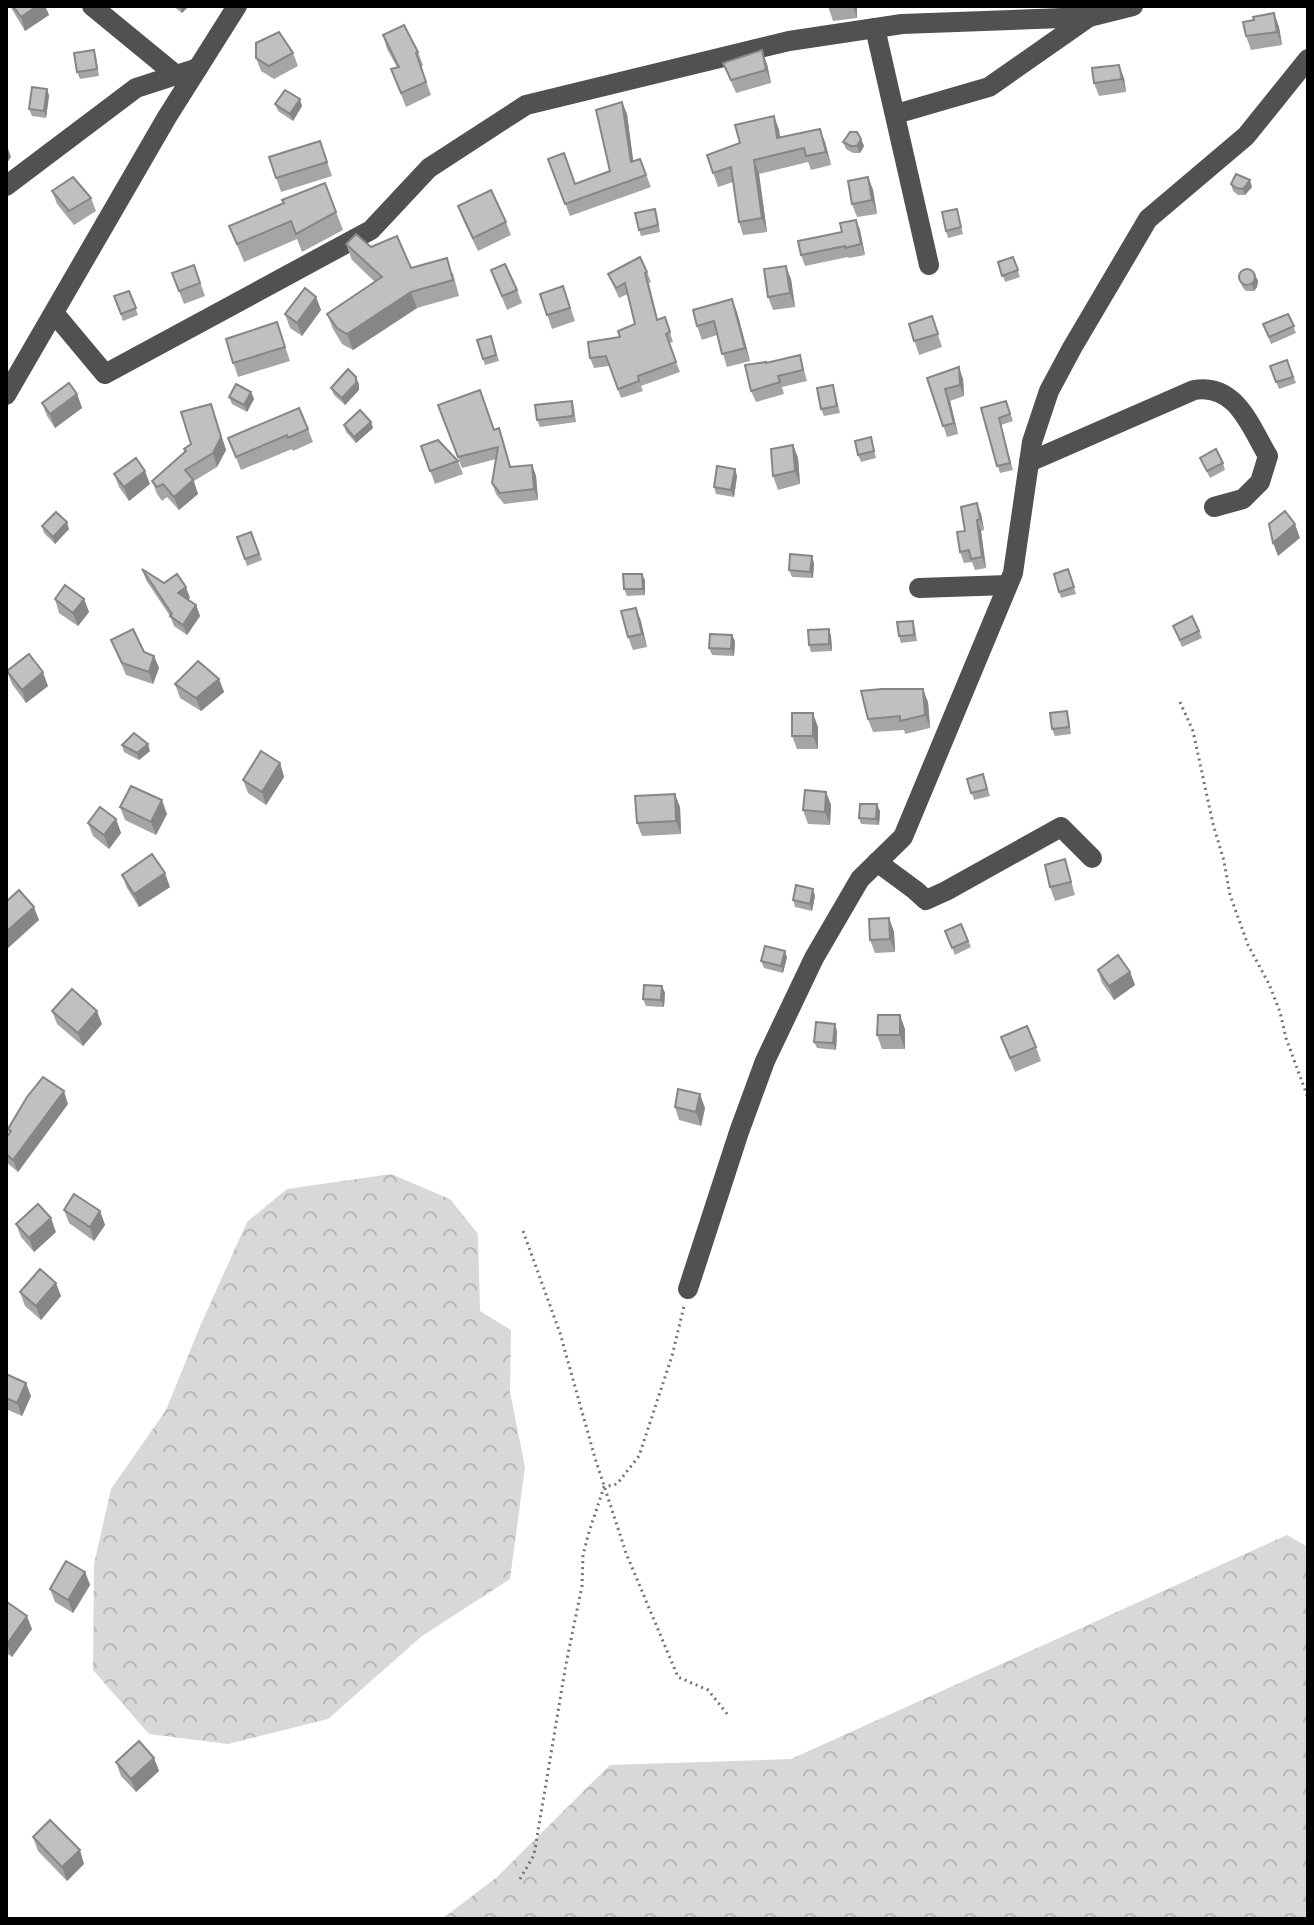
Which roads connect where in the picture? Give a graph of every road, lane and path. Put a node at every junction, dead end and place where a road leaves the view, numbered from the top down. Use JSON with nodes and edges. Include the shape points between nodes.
{"nodes":[{"id":1,"x":92,"y":6,"type":"edge"},
{"id":2,"x":237,"y":6,"type":"edge"},
{"id":3,"x":1133,"y":6,"type":"edge"},
{"id":4,"x":1089,"y":17,"type":"junction"},
{"id":5,"x":875,"y":28,"type":"junction"},
{"id":6,"x":1308,"y":59,"type":"edge"},
{"id":7,"x":198,"y":68,"type":"junction"},
{"id":8,"x":176,"y":75,"type":"junction"},
{"id":9,"x":896,"y":114,"type":"junction"},
{"id":10,"x":6,"y":186,"type":"edge"},
{"id":11,"x":929,"y":265,"type":"dead end"},
{"id":12,"x":54,"y":313,"type":"junction"},
{"id":13,"x":6,"y":395,"type":"edge"},
{"id":14,"x":1029,"y":462,"type":"junction"},
{"id":15,"x":1214,"y":507,"type":"dead end"},
{"id":16,"x":1008,"y":585,"type":"junction"},
{"id":17,"x":919,"y":588,"type":"dead end"},
{"id":18,"x":1180,"y":702,"type":"dead end"},
{"id":19,"x":1092,"y":858,"type":"dead end"},
{"id":20,"x":877,"y":862,"type":"junction"},
{"id":21,"x":1308,"y":1098,"type":"edge"},
{"id":22,"x":523,"y":1231,"type":"dead end"},
{"id":23,"x":688,"y":1289,"type":"joint"},
{"id":24,"x":604,"y":1487,"type":"junction"},
{"id":25,"x":728,"y":1715,"type":"dead end"},
{"id":26,"x":520,"y":1879,"type":"dead end"}],
"edges":[{"from":1,"to":8,"type":"street"},
{"from":2,"to":7,"type":"street"},
{"from":3,"to":4,"type":"street"},
{"from":4,"to":5,"type":"street"},
{"from":4,"to":9,"type":"street","via":[[989,87]]},
{"from":5,"to":9,"type":"street"},
{"from":5,"to":12,"type":"street","via":[[789,41],[526,105],[429,168],[371,230],[105,374]]},
{"from":6,"to":14,"type":"street","via":[[1246,136],[1148,219],[1049,391]]},
{"from":7,"to":8,"type":"street"},
{"from":7,"to":12,"type":"street"},
{"from":8,"to":10,"type":"street","via":[[136,88]]},
{"from":9,"to":11,"type":"street"},
{"from":12,"to":13,"type":"street"},
{"from":14,"to":15,"type":"street","via":[[1207,388],[1233,400],[1268,456],[1260,482],[1243,499]]},
{"from":14,"to":16,"type":"street"},
{"from":16,"to":17,"type":"street"},
{"from":16,"to":20,"type":"street","via":[[903,837]]},
{"from":18,"to":21,"type":"path","via":[[1193,731],[1230,895],[1280,1012]]},
{"from":19,"to":20,"type":"street","via":[[1061,827],[926,900]]},
{"from":20,"to":23,"type":"street","via":[[860,879],[814,958],[765,1061]]},
{"from":22,"to":24,"type":"path","via":[[560,1333]]},
{"from":23,"to":24,"type":"path","via":[[639,1456],[617,1484]]},
{"from":24,"to":25,"type":"path","via":[[678,1677],[708,1690]]},
{"from":24,"to":26,"type":"path","via":[[583,1555],[582,1586],[534,1855]]}]}
